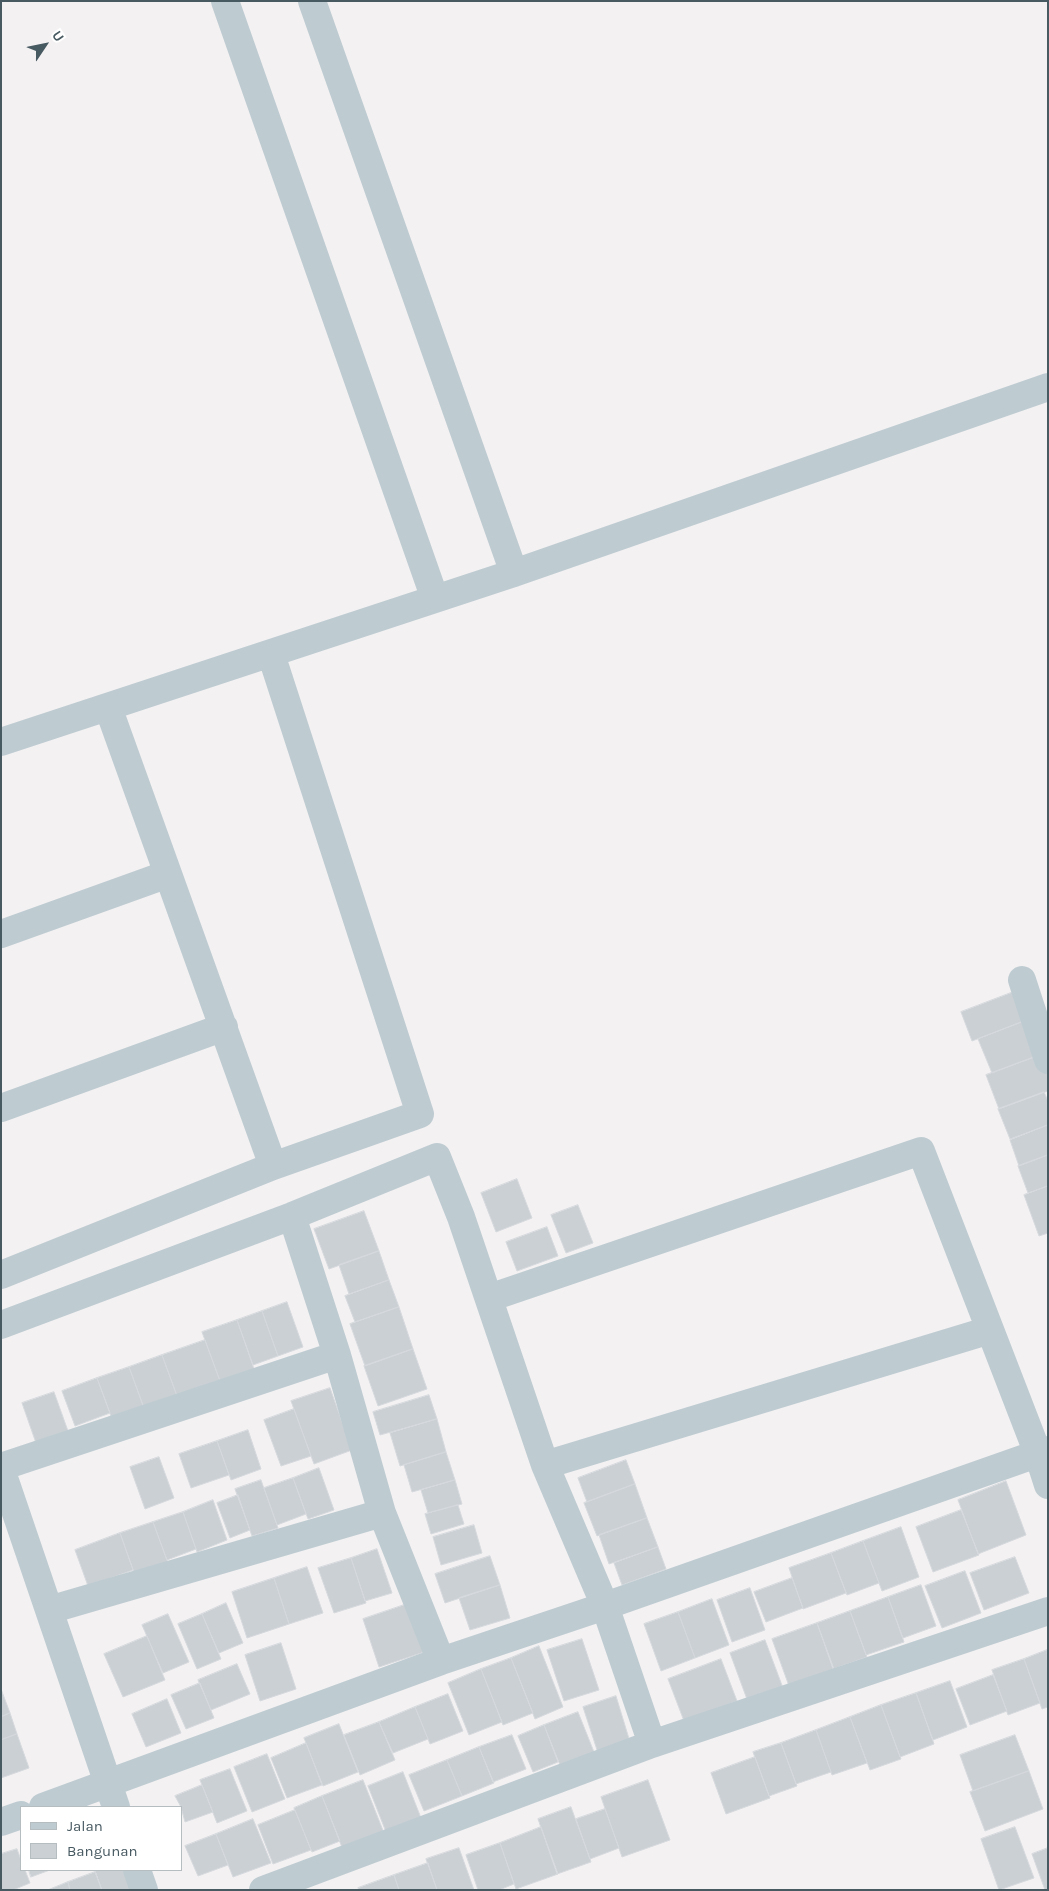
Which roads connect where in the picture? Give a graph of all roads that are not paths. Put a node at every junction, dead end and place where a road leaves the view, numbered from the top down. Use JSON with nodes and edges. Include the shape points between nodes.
{"nodes":[{"id":1,"x":225,"y":1,"type":"edge"},
{"id":2,"x":312,"y":1,"type":"edge"},
{"id":3,"x":1048,"y":387,"type":"edge"},
{"id":4,"x":514,"y":573,"type":"junction"},
{"id":5,"x":435,"y":599,"type":"junction"},
{"id":6,"x":271,"y":654,"type":"junction"},
{"id":7,"x":108,"y":707,"type":"junction"},
{"id":8,"x":1,"y":742,"type":"edge"},
{"id":9,"x":168,"y":874,"type":"junction"},
{"id":10,"x":1,"y":934,"type":"edge"},
{"id":11,"x":1022,"y":980,"type":"dead end"},
{"id":12,"x":224,"y":1027,"type":"junction"},
{"id":13,"x":1048,"y":1060,"type":"edge"},
{"id":14,"x":1,"y":1108,"type":"edge"},
{"id":15,"x":273,"y":1166,"type":"junction"},
{"id":16,"x":292,"y":1216,"type":"junction"},
{"id":17,"x":1,"y":1275,"type":"edge"},
{"id":18,"x":488,"y":1298,"type":"junction"},
{"id":19,"x":1,"y":1325,"type":"edge"},
{"id":20,"x":990,"y":1330,"type":"junction"},
{"id":21,"x":337,"y":1355,"type":"junction"},
{"id":22,"x":1043,"y":1452,"type":"edge"},
{"id":23,"x":545,"y":1465,"type":"junction"},
{"id":24,"x":1,"y":1468,"type":"edge"},
{"id":25,"x":1048,"y":1485,"type":"edge"},
{"id":26,"x":382,"y":1513,"type":"junction"},
{"id":27,"x":605,"y":1606,"type":"junction"},
{"id":28,"x":49,"y":1610,"type":"junction"},
{"id":29,"x":1048,"y":1611,"type":"edge"},
{"id":30,"x":440,"y":1661,"type":"junction"},
{"id":31,"x":652,"y":1744,"type":"junction"},
{"id":32,"x":112,"y":1796,"type":"edge"},
{"id":33,"x":49,"y":1806,"type":"edge"},
{"id":34,"x":20,"y":1815,"type":"edge"},
{"id":35,"x":1,"y":1822,"type":"edge"},
{"id":36,"x":137,"y":1871,"type":"edge"},
{"id":37,"x":144,"y":1890,"type":"edge"},
{"id":38,"x":263,"y":1890,"type":"edge"}],
"edges":[{"from":1,"to":5,"type":"street"},
{"from":2,"to":4,"type":"street"},
{"from":3,"to":4,"type":"street"},
{"from":4,"to":5,"type":"street"},
{"from":5,"to":6,"type":"street"},
{"from":6,"to":7,"type":"street"},
{"from":6,"to":15,"type":"street","via":[[420,1114]]},
{"from":7,"to":8,"type":"street"},
{"from":7,"to":9,"type":"street"},
{"from":9,"to":10,"type":"street"},
{"from":9,"to":12,"type":"street"},
{"from":11,"to":13,"type":"street"},
{"from":12,"to":14,"type":"street"},
{"from":12,"to":15,"type":"street"},
{"from":15,"to":17,"type":"street"},
{"from":16,"to":18,"type":"street","via":[[437,1157],[461,1216]]},
{"from":16,"to":19,"type":"street"},
{"from":16,"to":21,"type":"street"},
{"from":18,"to":20,"type":"street","via":[[921,1150]]},
{"from":18,"to":23,"type":"street"},
{"from":20,"to":22,"type":"street"},
{"from":20,"to":23,"type":"street"},
{"from":21,"to":24,"type":"street"},
{"from":21,"to":26,"type":"street"},
{"from":22,"to":25,"type":"street"},
{"from":22,"to":27,"type":"street"},
{"from":23,"to":27,"type":"street"},
{"from":24,"to":28,"type":"street"},
{"from":26,"to":28,"type":"street"},
{"from":26,"to":30,"type":"street"},
{"from":27,"to":30,"type":"street"},
{"from":27,"to":31,"type":"street"},
{"from":28,"to":32,"type":"street"},
{"from":29,"to":31,"type":"street"},
{"from":30,"to":32,"type":"street"},
{"from":31,"to":38,"type":"street"},
{"from":32,"to":33,"type":"street"},
{"from":34,"to":35,"type":"street"},
{"from":36,"to":37,"type":"street"}]}
